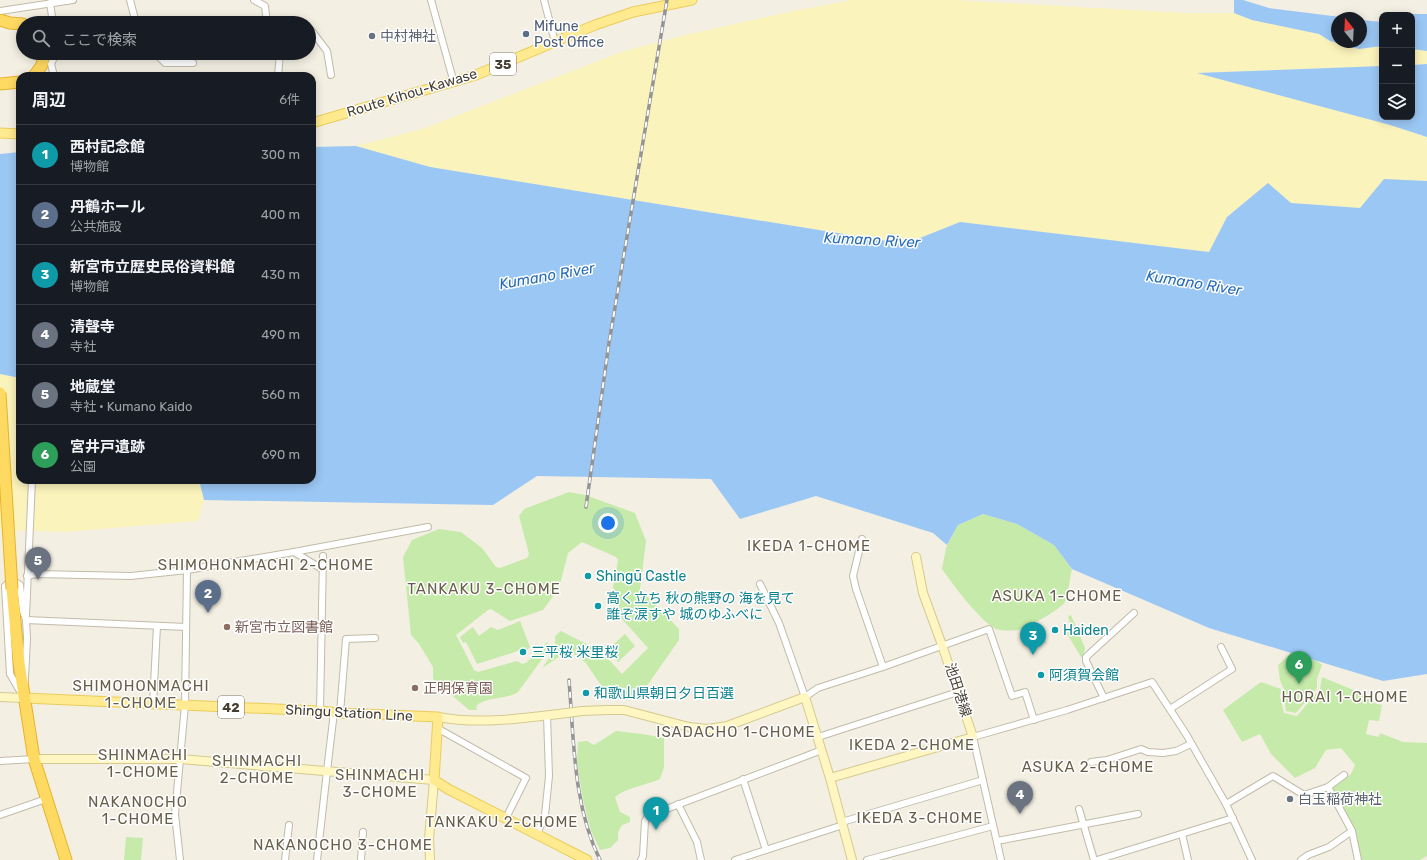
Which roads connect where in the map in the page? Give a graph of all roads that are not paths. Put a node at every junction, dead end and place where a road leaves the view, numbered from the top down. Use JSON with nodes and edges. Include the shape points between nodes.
{"nodes":[{"id":1,"x":73,"y":0,"type":"edge"},
{"id":2,"x":130,"y":0,"type":"edge"},
{"id":3,"x":254,"y":0,"type":"edge"},
{"id":4,"x":432,"y":0,"type":"edge"},
{"id":5,"x":544,"y":0,"type":"edge"},
{"id":6,"x":692,"y":0,"type":"edge"},
{"id":7,"x":35,"y":3,"type":"edge"},
{"id":8,"x":50,"y":3,"type":"junction"},
{"id":9,"x":52,"y":16,"type":"edge"},
{"id":10,"x":134,"y":16,"type":"edge"},
{"id":11,"x":266,"y":16,"type":"edge"},
{"id":12,"x":3,"y":18,"type":"edge"},
{"id":13,"x":16,"y":22,"type":"edge"},
{"id":14,"x":316,"y":36,"type":"edge"},
{"id":15,"x":555,"y":42,"type":"junction"},
{"id":16,"x":43,"y":60,"type":"edge"},
{"id":17,"x":53,"y":60,"type":"edge"},
{"id":18,"x":164,"y":60,"type":"edge"},
{"id":19,"x":279,"y":60,"type":"edge"},
{"id":20,"x":193,"y":63,"type":"dead end"},
{"id":21,"x":37,"y":72,"type":"edge"},
{"id":22,"x":53,"y":72,"type":"edge"},
{"id":23,"x":278,"y":72,"type":"edge"},
{"id":24,"x":331,"y":75,"type":"dead end"},
{"id":25,"x":16,"y":82,"type":"edge"},
{"id":26,"x":454,"y":82,"type":"junction"},
{"id":27,"x":0,"y":84,"type":"edge"},
{"id":28,"x":316,"y":122,"type":"edge"},
{"id":29,"x":0,"y":133,"type":"edge"},
{"id":30,"x":16,"y":134,"type":"edge"},
{"id":31,"x":0,"y":393,"type":"edge"},
{"id":32,"x":32,"y":484,"type":"edge"},
{"id":33,"x":428,"y":527,"type":"dead end"},
{"id":34,"x":862,"y":539,"type":"dead end"},
{"id":35,"x":294,"y":552,"type":"junction"},
{"id":36,"x":323,"y":556,"type":"dead end"},
{"id":37,"x":916,"y":557,"type":"dead end"},
{"id":38,"x":322,"y":569,"type":"junction"},
{"id":39,"x":187,"y":570,"type":"junction"},
{"id":40,"x":28,"y":574,"type":"junction"},
{"id":41,"x":760,"y":584,"type":"dead end"},
{"id":42,"x":1134,"y":613,"type":"dead end"},
{"id":43,"x":3,"y":620,"type":"edge"},
{"id":44,"x":26,"y":620,"type":"junction"},
{"id":45,"x":157,"y":626,"type":"junction"},
{"id":46,"x":186,"y":627,"type":"junction"},
{"id":47,"x":375,"y":638,"type":"dead end"},
{"id":48,"x":942,"y":645,"type":"junction"},
{"id":49,"x":1221,"y":647,"type":"dead end"},
{"id":50,"x":882,"y":668,"type":"junction"},
{"id":51,"x":958,"y":692,"type":"junction"},
{"id":52,"x":805,"y":696,"type":"junction"},
{"id":53,"x":0,"y":697,"type":"edge"},
{"id":54,"x":24,"y":698,"type":"junction"},
{"id":55,"x":1104,"y":698,"type":"junction"},
{"id":56,"x":153,"y":704,"type":"junction"},
{"id":57,"x":185,"y":705,"type":"junction"},
{"id":58,"x":1170,"y":709,"type":"junction"},
{"id":59,"x":320,"y":710,"type":"junction"},
{"id":60,"x":337,"y":712,"type":"junction"},
{"id":61,"x":547,"y":716,"type":"junction"},
{"id":62,"x":438,"y":717,"type":"junction"},
{"id":63,"x":1034,"y":720,"type":"junction"},
{"id":64,"x":437,"y":728,"type":"junction"},
{"id":65,"x":818,"y":737,"type":"junction"},
{"id":66,"x":973,"y":737,"type":"junction"},
{"id":67,"x":1191,"y":744,"type":"junction"},
{"id":68,"x":822,"y":750,"type":"junction"},
{"id":69,"x":180,"y":758,"type":"junction"},
{"id":70,"x":34,"y":759,"type":"junction"},
{"id":71,"x":0,"y":760,"type":"edge"},
{"id":72,"x":1091,"y":762,"type":"dead end"},
{"id":73,"x":326,"y":771,"type":"junction"},
{"id":74,"x":1344,"y":775,"type":"dead end"},
{"id":75,"x":830,"y":778,"type":"junction"},
{"id":76,"x":743,"y":779,"type":"junction"},
{"id":77,"x":434,"y":780,"type":"junction"},
{"id":78,"x":983,"y":780,"type":"junction"},
{"id":79,"x":1328,"y":787,"type":"junction"},
{"id":80,"x":46,"y":799,"type":"junction"},
{"id":81,"x":678,"y":804,"type":"junction"},
{"id":82,"x":1226,"y":804,"type":"junction"},
{"id":83,"x":1079,"y":809,"type":"dead end"},
{"id":84,"x":1138,"y":814,"type":"dead end"},
{"id":85,"x":0,"y":815,"type":"edge"},
{"id":86,"x":506,"y":818,"type":"junction"},
{"id":87,"x":1233,"y":818,"type":"junction"},
{"id":88,"x":842,"y":823,"type":"junction"},
{"id":89,"x":289,"y":825,"type":"dead end"},
{"id":90,"x":1083,"y":825,"type":"junction"},
{"id":91,"x":993,"y":826,"type":"junction"},
{"id":92,"x":1352,"y":831,"type":"junction"},
{"id":93,"x":363,"y":832,"type":"dead end"},
{"id":94,"x":537,"y":834,"type":"junction"},
{"id":95,"x":1182,"y":834,"type":"junction"},
{"id":96,"x":997,"y":841,"type":"junction"},
{"id":97,"x":766,"y":850,"type":"junction"},
{"id":98,"x":66,"y":860,"type":"edge"},
{"id":99,"x":180,"y":860,"type":"edge"},
{"id":100,"x":285,"y":860,"type":"edge"},
{"id":101,"x":317,"y":860,"type":"edge"},
{"id":102,"x":361,"y":860,"type":"edge"},
{"id":103,"x":430,"y":860,"type":"edge"},
{"id":104,"x":587,"y":860,"type":"edge"},
{"id":105,"x":641,"y":860,"type":"edge"},
{"id":106,"x":701,"y":860,"type":"edge"},
{"id":107,"x":735,"y":860,"type":"edge"},
{"id":108,"x":852,"y":860,"type":"edge"},
{"id":109,"x":867,"y":860,"type":"edge"},
{"id":110,"x":1000,"y":860,"type":"edge"},
{"id":111,"x":1094,"y":860,"type":"edge"},
{"id":112,"x":1097,"y":860,"type":"edge"},
{"id":113,"x":1188,"y":860,"type":"edge"},
{"id":114,"x":1252,"y":860,"type":"edge"},
{"id":115,"x":1300,"y":860,"type":"edge"},
{"id":116,"x":1358,"y":860,"type":"edge"}],
"edges":[{"from":1,"to":8,"type":"street"},
{"from":2,"to":10,"type":"street"},
{"from":3,"to":11,"type":"street","via":[[265,6]]},
{"from":4,"to":26,"type":"street"},
{"from":5,"to":15,"type":"street"},
{"from":6,"to":15,"type":"main road","name":"Route Kihou-Kawase","number":"35","via":[[633,12]]},
{"from":7,"to":8,"type":"street"},
{"from":7,"to":12,"type":"street"},
{"from":8,"to":9,"type":"street"},
{"from":12,"to":13,"type":"highway"},
{"from":14,"to":24,"type":"street","via":[[327,51]]},
{"from":15,"to":26,"type":"main road","name":"Route Kihou-Kawase","number":"35"},
{"from":16,"to":21,"type":"highway"},
{"from":17,"to":22,"type":"street"},
{"from":18,"to":20,"type":"street"},
{"from":19,"to":23,"type":"street"},
{"from":25,"to":27,"type":"highway"},
{"from":26,"to":28,"type":"main road","name":"Route Kihou-Kawase","number":"35"},
{"from":29,"to":30,"type":"main road"},
{"from":31,"to":54,"type":"highway","bridge":true,"via":[[12,589]]},
{"from":32,"to":40,"type":"street"},
{"from":33,"to":35,"type":"street"},
{"from":34,"to":50,"type":"street","via":[[853,576]]},
{"from":35,"to":38,"type":"street"},
{"from":35,"to":39,"type":"street"},
{"from":36,"to":38,"type":"street"},
{"from":37,"to":48,"type":"street","name":"池田港線","via":[[923,592]]},
{"from":38,"to":59,"type":"street"},
{"from":39,"to":40,"type":"street","via":[[131,576]]},
{"from":39,"to":46,"type":"street"},
{"from":40,"to":44,"type":"street"},
{"from":41,"to":52,"type":"street","via":[[779,623]]},
{"from":42,"to":55,"type":"street","via":[[1086,657]]},
{"from":43,"to":44,"type":"street","via":[[5,586],[17,583],[20,585],[22,611]]},
{"from":43,"to":54,"type":"street","via":[[10,674]]},
{"from":44,"to":45,"type":"street"},
{"from":44,"to":54,"type":"street"},
{"from":45,"to":46,"type":"street"},
{"from":45,"to":56,"type":"street"},
{"from":46,"to":57,"type":"street"},
{"from":47,"to":60,"type":"street","via":[[346,639]]},
{"from":48,"to":50,"type":"street"},
{"from":48,"to":51,"type":"street","name":"池田港線"},
{"from":48,"to":63,"type":"street","via":[[989,629],[1012,696],[1024,692]]},
{"from":49,"to":58,"type":"street","via":[[1232,669]]},
{"from":50,"to":52,"type":"street","via":[[818,688]]},
{"from":51,"to":65,"type":"street"},
{"from":51,"to":66,"type":"street","name":"池田港線"},
{"from":52,"to":61,"type":"street","bridge":true,"via":[[727,726],[708,729],[689,727],[624,710],[582,711]]},
{"from":52,"to":65,"type":"street"},
{"from":53,"to":54,"type":"street"},
{"from":54,"to":56,"type":"main road","name":"Shingu Station Line","number":"42"},
{"from":54,"to":70,"type":"highway"},
{"from":55,"to":58,"type":"street","via":[[1152,682]]},
{"from":55,"to":63,"type":"street"},
{"from":56,"to":57,"type":"main road","name":"Shingu Station Line","number":"42"},
{"from":57,"to":59,"type":"main road","name":"Shingu Station Line","number":"42"},
{"from":57,"to":69,"type":"street"},
{"from":58,"to":67,"type":"street"},
{"from":59,"to":60,"type":"main road","name":"Shingu Station Line","number":"42"},
{"from":60,"to":62,"type":"main road","name":"Shingu Station Line","number":"42"},
{"from":60,"to":73,"type":"street"},
{"from":61,"to":62,"type":"street","via":[[503,720]]},
{"from":61,"to":94,"type":"street","via":[[549,776],[545,815]]},
{"from":62,"to":64,"type":"main road"},
{"from":63,"to":66,"type":"street"},
{"from":64,"to":77,"type":"main road"},
{"from":64,"to":86,"type":"street","via":[[526,778]]},
{"from":65,"to":68,"type":"street"},
{"from":66,"to":75,"type":"street"},
{"from":66,"to":78,"type":"street"},
{"from":67,"to":72,"type":"street","via":[[1176,751],[1163,753],[1141,749],[1107,760]]},
{"from":67,"to":82,"type":"street"},
{"from":68,"to":75,"type":"street"},
{"from":68,"to":76,"type":"street"},
{"from":69,"to":70,"type":"street"},
{"from":69,"to":73,"type":"street"},
{"from":69,"to":99,"type":"street","via":[[175,814]]},
{"from":70,"to":71,"type":"street"},
{"from":70,"to":80,"type":"highway"},
{"from":73,"to":77,"type":"street"},
{"from":73,"to":101,"type":"street"},
{"from":74,"to":79,"type":"street"},
{"from":75,"to":88,"type":"street"},
{"from":76,"to":81,"type":"street"},
{"from":76,"to":97,"type":"street"},
{"from":77,"to":86,"type":"main road"},
{"from":77,"to":103,"type":"street","via":[[429,839]]},
{"from":78,"to":88,"type":"street"},
{"from":78,"to":91,"type":"street"},
{"from":79,"to":82,"type":"street","via":[[1304,795],[1273,776]]},
{"from":79,"to":92,"type":"street"},
{"from":80,"to":85,"type":"street"},
{"from":80,"to":98,"type":"highway"},
{"from":81,"to":105,"type":"street","via":[[648,816],[645,821]]},
{"from":81,"to":106,"type":"street","via":[[697,842]]},
{"from":82,"to":87,"type":"street"},
{"from":83,"to":90,"type":"street"},
{"from":84,"to":90,"type":"street"},
{"from":86,"to":94,"type":"main road"},
{"from":87,"to":95,"type":"street"},
{"from":87,"to":114,"type":"street"},
{"from":88,"to":97,"type":"street"},
{"from":88,"to":108,"type":"street"},
{"from":89,"to":100,"type":"street"},
{"from":90,"to":96,"type":"street"},
{"from":90,"to":111,"type":"street"},
{"from":91,"to":96,"type":"street"},
{"from":91,"to":109,"type":"street"},
{"from":92,"to":115,"type":"street","via":[[1329,847]]},
{"from":92,"to":116,"type":"street"},
{"from":93,"to":102,"type":"street"},
{"from":94,"to":104,"type":"main road"},
{"from":95,"to":112,"type":"street"},
{"from":95,"to":113,"type":"street"},
{"from":96,"to":110,"type":"street"},
{"from":97,"to":107,"type":"street"}]}
